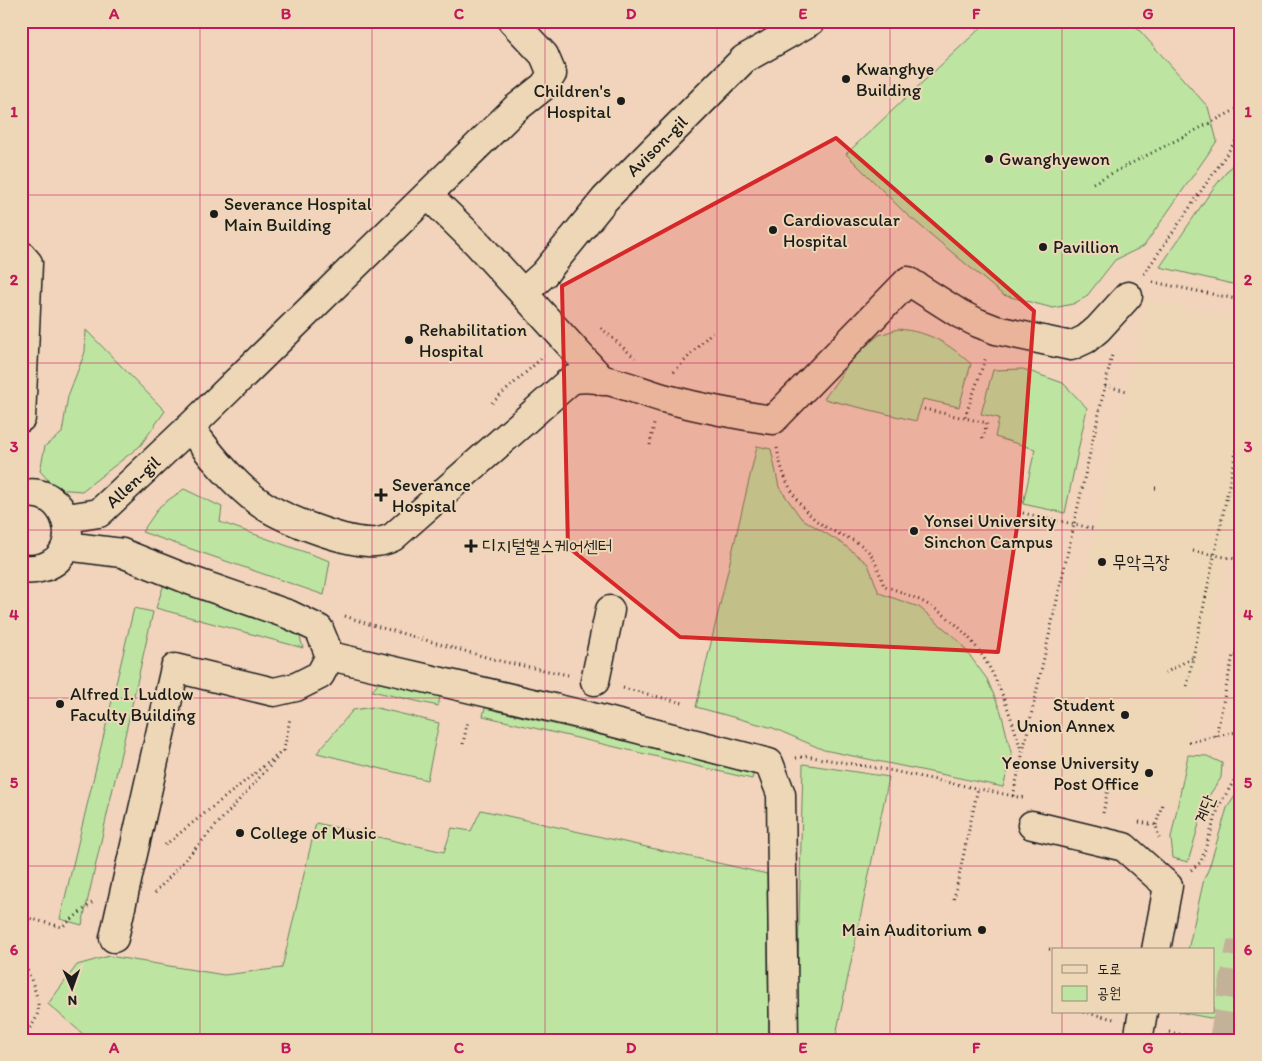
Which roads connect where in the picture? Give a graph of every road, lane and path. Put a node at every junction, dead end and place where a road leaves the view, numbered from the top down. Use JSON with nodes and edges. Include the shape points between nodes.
{"nodes":[{"id":1,"x":512,"y":21,"type":"edge"},
{"id":2,"x":811,"y":21,"type":"edge"},
{"id":3,"x":1241,"y":107,"type":"edge"},
{"id":4,"x":1241,"y":134,"type":"edge"},
{"id":5,"x":1093,"y":183,"type":"dead end"},
{"id":6,"x":428,"y":195,"type":"junction"},
{"id":7,"x":21,"y":255,"type":"edge"},
{"id":8,"x":1134,"y":287,"type":"junction"},
{"id":9,"x":523,"y":293,"type":"junction"},
{"id":10,"x":1241,"y":300,"type":"edge"},
{"id":11,"x":712,"y":332,"type":"dead end"},
{"id":12,"x":563,"y":339,"type":"junction"},
{"id":13,"x":1114,"y":348,"type":"dead end"},
{"id":14,"x":983,"y":368,"type":"dead end"},
{"id":15,"x":670,"y":377,"type":"dead end"},
{"id":16,"x":603,"y":381,"type":"junction"},
{"id":17,"x":1105,"y":386,"type":"junction"},
{"id":18,"x":1127,"y":391,"type":"dead end"},
{"id":19,"x":492,"y":403,"type":"dead end"},
{"id":20,"x":924,"y":409,"type":"dead end"},
{"id":21,"x":22,"y":413,"type":"edge"},
{"id":22,"x":965,"y":418,"type":"junction"},
{"id":23,"x":773,"y":420,"type":"junction"},
{"id":24,"x":654,"y":421,"type":"dead end"},
{"id":25,"x":190,"y":427,"type":"junction"},
{"id":26,"x":1241,"y":428,"type":"edge"},
{"id":27,"x":982,"y":441,"type":"dead end"},
{"id":28,"x":650,"y":445,"type":"dead end"},
{"id":29,"x":21,"y":494,"type":"edge"},
{"id":30,"x":1018,"y":512,"type":"dead end"},
{"id":31,"x":67,"y":518,"type":"junction"},
{"id":32,"x":1076,"y":524,"type":"junction"},
{"id":33,"x":1096,"y":529,"type":"dead end"},
{"id":34,"x":66,"y":546,"type":"junction"},
{"id":35,"x":1193,"y":551,"type":"dead end"},
{"id":36,"x":1213,"y":555,"type":"junction"},
{"id":37,"x":1241,"y":560,"type":"edge"},
{"id":38,"x":21,"y":568,"type":"edge"},
{"id":39,"x":610,"y":610,"type":"dead end"},
{"id":40,"x":339,"y":613,"type":"dead end"},
{"id":41,"x":330,"y":656,"type":"junction"},
{"id":42,"x":1241,"y":657,"type":"edge"},
{"id":43,"x":1193,"y":658,"type":"junction"},
{"id":44,"x":1165,"y":673,"type":"dead end"},
{"id":45,"x":595,"y":682,"type":"junction"},
{"id":46,"x":1187,"y":686,"type":"dead end"},
{"id":47,"x":683,"y":703,"type":"dead end"},
{"id":48,"x":468,"y":720,"type":"dead end"},
{"id":49,"x":1241,"y":731,"type":"edge"},
{"id":50,"x":1216,"y":736,"type":"junction"},
{"id":51,"x":1189,"y":742,"type":"dead end"},
{"id":52,"x":463,"y":744,"type":"dead end"},
{"id":53,"x":1022,"y":755,"type":"junction"},
{"id":54,"x":806,"y":756,"type":"dead end"},
{"id":55,"x":1241,"y":769,"type":"edge"},
{"id":56,"x":978,"y":788,"type":"junction"},
{"id":57,"x":1108,"y":789,"type":"dead end"},
{"id":58,"x":1163,"y":801,"type":"dead end"},
{"id":59,"x":1103,"y":814,"type":"dead end"},
{"id":60,"x":1156,"y":825,"type":"dead end"},
{"id":61,"x":1032,"y":826,"type":"dead end"},
{"id":62,"x":162,"y":848,"type":"dead end"},
{"id":63,"x":1201,"y":862,"type":"dead end"},
{"id":64,"x":153,"y":895,"type":"dead end"},
{"id":65,"x":100,"y":896,"type":"dead end"},
{"id":66,"x":954,"y":899,"type":"dead end"},
{"id":67,"x":21,"y":916,"type":"edge"},
{"id":68,"x":114,"y":938,"type":"dead end"},
{"id":69,"x":1049,"y":948,"type":"dead end"},
{"id":70,"x":1156,"y":948,"type":"edge"},
{"id":71,"x":1052,"y":949,"type":"edge"},
{"id":72,"x":21,"y":957,"type":"edge"},
{"id":73,"x":1143,"y":1014,"type":"edge"},
{"id":74,"x":1170,"y":1033,"type":"dead end"},
{"id":75,"x":21,"y":1037,"type":"edge"},
{"id":76,"x":784,"y":1040,"type":"edge"},
{"id":77,"x":1138,"y":1040,"type":"edge"},
{"id":78,"x":1208,"y":1040,"type":"edge"}],
"edges":[{"from":1,"to":6,"type":"street","name":"Allen-gil","via":[[544,55],[552,74],[544,86],[515,109]]},
{"from":2,"to":9,"type":"street","name":"Avison-gil","via":[[744,59],[605,199],[544,274]]},
{"from":3,"to":5,"type":"path"},
{"from":4,"to":8,"type":"path"},
{"from":6,"to":9,"type":"street"},
{"from":6,"to":25,"type":"street","name":"Allen-gil"},
{"from":7,"to":21,"type":"street","via":[[28,263]]},
{"from":8,"to":10,"type":"path"},
{"from":8,"to":23,"type":"street","via":[[1098,329],[1071,346],[978,323],[908,281]]},
{"from":9,"to":12,"type":"street"},
{"from":11,"to":15,"type":"path"},
{"from":12,"to":16,"type":"street"},
{"from":12,"to":19,"type":"path"},
{"from":13,"to":17,"type":"path"},
{"from":14,"to":22,"type":"path"},
{"from":16,"to":23,"type":"street","via":[[667,399]]},
{"from":16,"to":25,"type":"street","via":[[581,377],[562,385],[394,537],[383,542],[367,542],[329,533],[260,503],[209,454]]},
{"from":17,"to":18,"type":"path"},
{"from":17,"to":32,"type":"path"},
{"from":20,"to":22,"type":"path"},
{"from":22,"to":27,"type":"path","via":[[987,423]]},
{"from":23,"to":53,"type":"path","via":[[780,464],[804,511],[869,551],[884,586],[911,594],[940,611],[966,635],[988,662],[1006,701]]},
{"from":24,"to":28,"type":"path"},
{"from":25,"to":31,"type":"street","name":"Allen-gil","via":[[99,513]]},
{"from":26,"to":36,"type":"path"},
{"from":29,"to":31,"type":"street","via":[[40,494],[51,499]]},
{"from":30,"to":32,"type":"path"},
{"from":31,"to":34,"type":"street","via":[[69,537]]},
{"from":32,"to":33,"type":"path"},
{"from":32,"to":53,"type":"path"},
{"from":34,"to":38,"type":"street","via":[[49,565],[36,569]]},
{"from":34,"to":41,"type":"street","via":[[122,553],[290,615],[319,629]]},
{"from":35,"to":36,"type":"path"},
{"from":36,"to":37,"type":"path"},
{"from":36,"to":43,"type":"path"},
{"from":39,"to":45,"type":"street"},
{"from":40,"to":45,"type":"path","via":[[500,660]]},
{"from":41,"to":68,"type":"street","via":[[320,675],[296,687],[274,692],[176,668]]},
{"from":41,"to":76,"type":"street","via":[[588,716],[769,763],[781,794]]},
{"from":42,"to":50,"type":"path","via":[[1233,655]]},
{"from":43,"to":44,"type":"path"},
{"from":43,"to":46,"type":"path"},
{"from":45,"to":47,"type":"path"},
{"from":48,"to":52,"type":"path"},
{"from":49,"to":50,"type":"path"},
{"from":50,"to":51,"type":"path"},
{"from":53,"to":56,"type":"path","via":[[1013,796]]},
{"from":54,"to":56,"type":"path"},
{"from":55,"to":63,"type":"path","name":"계단","via":[[1219,806]]},
{"from":56,"to":66,"type":"path"},
{"from":57,"to":59,"type":"path"},
{"from":58,"to":60,"type":"path"},
{"from":61,"to":70,"type":"street","via":[[1124,847],[1168,886]]},
{"from":62,"to":64,"type":"path","via":[[284,750]]},
{"from":65,"to":67,"type":"path","via":[[62,927]]},
{"from":69,"to":71,"type":"path"},
{"from":72,"to":75,"type":"path","via":[[30,974],[39,1010],[30,1029]]},
{"from":73,"to":77,"type":"street"},
{"from":74,"to":78,"type":"path"}]}
